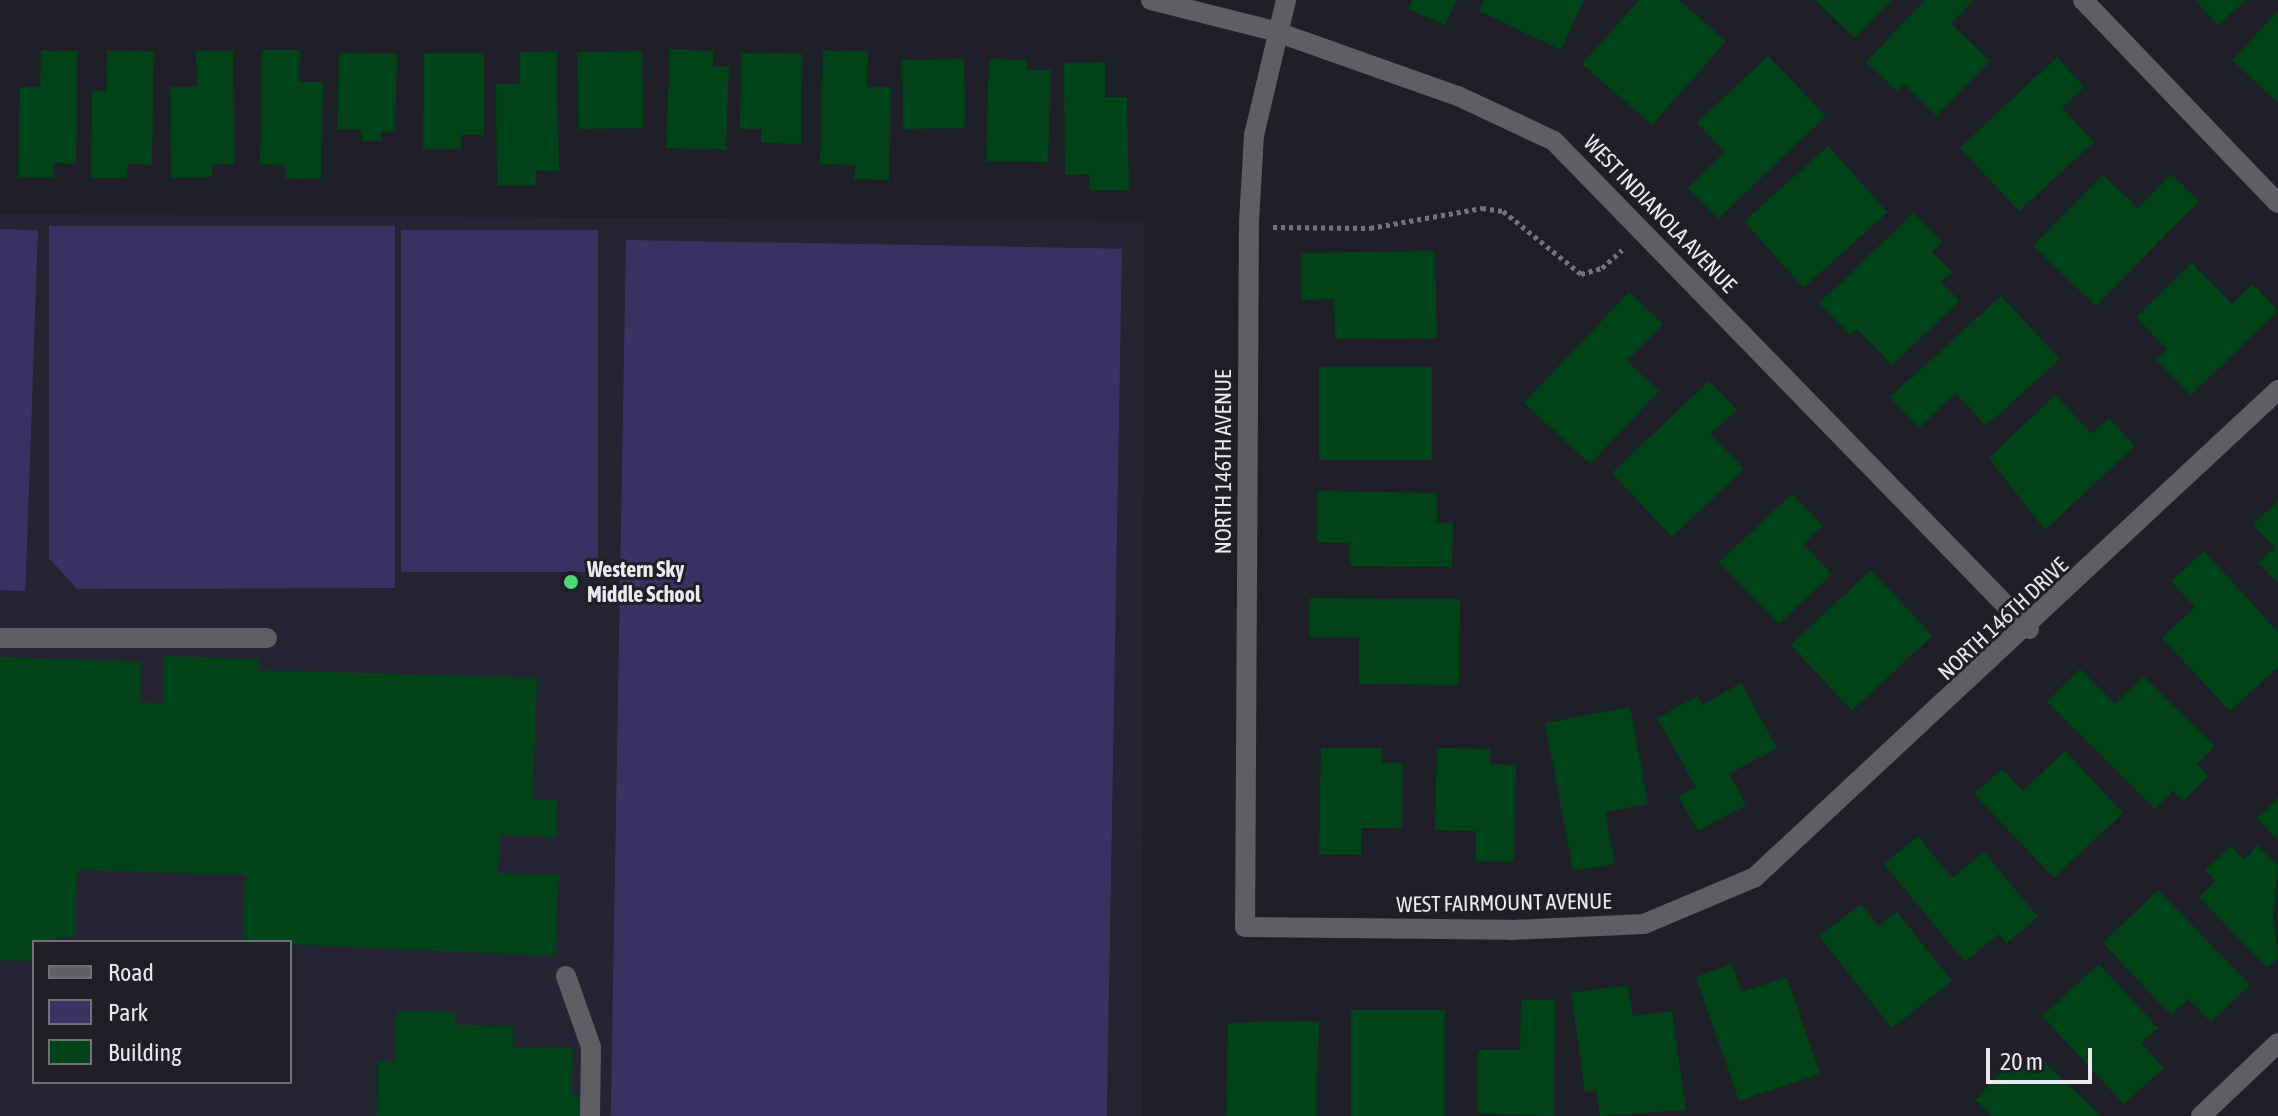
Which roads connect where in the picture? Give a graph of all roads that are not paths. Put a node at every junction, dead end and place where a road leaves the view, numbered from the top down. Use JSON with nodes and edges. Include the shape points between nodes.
{"nodes":[{"id":1,"x":1151,"y":0,"type":"edge"},
{"id":2,"x":1286,"y":0,"type":"edge"},
{"id":3,"x":2083,"y":0,"type":"edge"},
{"id":4,"x":1274,"y":31,"type":"junction"},
{"id":5,"x":2278,"y":203,"type":"edge"},
{"id":6,"x":2278,"y":390,"type":"edge"},
{"id":7,"x":2029,"y":629,"type":"junction"},
{"id":8,"x":0,"y":638,"type":"edge"},
{"id":9,"x":267,"y":638,"type":"dead end"},
{"id":10,"x":1755,"y":877,"type":"joint"},
{"id":11,"x":1245,"y":927,"type":"joint"},
{"id":12,"x":566,"y":976,"type":"dead end"},
{"id":13,"x":2278,"y":1043,"type":"edge"},
{"id":14,"x":590,"y":1116,"type":"edge"},
{"id":15,"x":2201,"y":1116,"type":"edge"}],
"edges":[{"from":1,"to":4,"type":"street","name":"WEST INDIANOLA AVENUE"},
{"from":2,"to":4,"type":"street","name":"NORTH 146TH AVENUE"},
{"from":3,"to":5,"type":"street"},
{"from":4,"to":7,"type":"street","name":"WEST INDIANOLA AVENUE","via":[[1458,96],[1554,141]]},
{"from":4,"to":11,"type":"street","name":"NORTH 146TH AVENUE","via":[[1254,135],[1249,227]]},
{"from":6,"to":7,"type":"street","name":"NORTH 146TH DRIVE"},
{"from":7,"to":10,"type":"street","name":"NORTH 146TH DRIVE"},
{"from":8,"to":9,"type":"street"},
{"from":10,"to":11,"type":"street","name":"WEST FAIRMOUNT AVENUE","via":[[1644,924],[1511,930]]},
{"from":12,"to":14,"type":"street","via":[[591,1047]]},
{"from":13,"to":15,"type":"street"}]}
